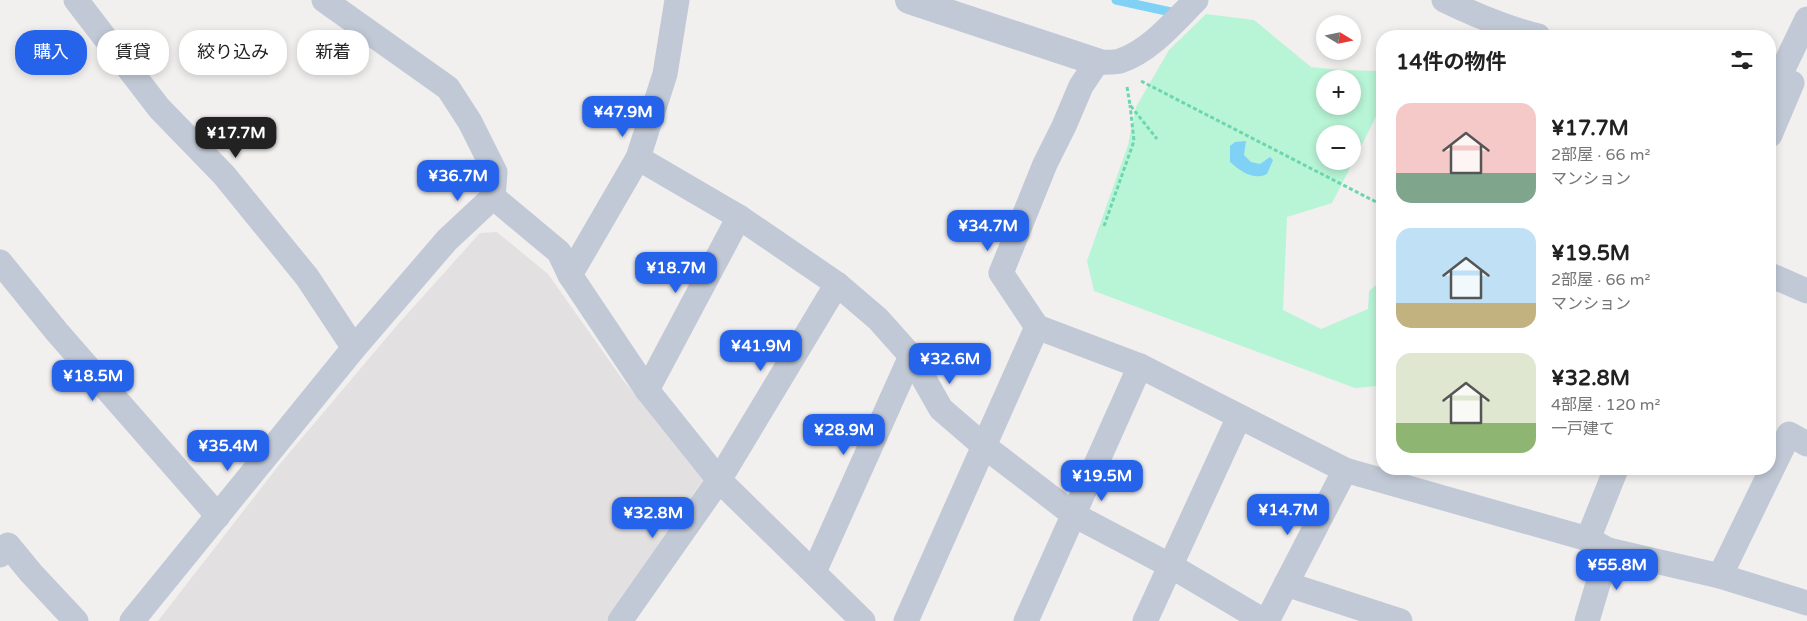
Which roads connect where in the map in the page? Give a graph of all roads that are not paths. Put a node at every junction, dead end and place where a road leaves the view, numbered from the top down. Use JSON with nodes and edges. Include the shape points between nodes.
{"nodes":[{"id":1,"x":76,"y":0,"type":"edge"},
{"id":2,"x":324,"y":0,"type":"edge"},
{"id":3,"x":677,"y":0,"type":"edge"},
{"id":4,"x":909,"y":0,"type":"edge"},
{"id":5,"x":1196,"y":0,"type":"edge"},
{"id":6,"x":1444,"y":0,"type":"edge"},
{"id":7,"x":1807,"y":19,"type":"edge"},
{"id":8,"x":1515,"y":30,"type":"edge"},
{"id":9,"x":1096,"y":62,"type":"junction"},
{"id":10,"x":1787,"y":81,"type":"edge"},
{"id":11,"x":1776,"y":116,"type":"edge"},
{"id":12,"x":638,"y":158,"type":"junction"},
{"id":13,"x":493,"y":197,"type":"junction"},
{"id":14,"x":739,"y":217,"type":"junction"},
{"id":15,"x":0,"y":262,"type":"edge"},
{"id":16,"x":570,"y":275,"type":"junction"},
{"id":17,"x":1776,"y":278,"type":"edge"},
{"id":18,"x":837,"y":284,"type":"junction"},
{"id":19,"x":1807,"y":291,"type":"edge"},
{"id":20,"x":1037,"y":327,"type":"junction"},
{"id":21,"x":354,"y":348,"type":"junction"},
{"id":22,"x":911,"y":356,"type":"junction"},
{"id":23,"x":1140,"y":366,"type":"junction"},
{"id":24,"x":648,"y":390,"type":"junction"},
{"id":25,"x":1239,"y":417,"type":"junction"},
{"id":26,"x":1807,"y":444,"type":"edge"},
{"id":27,"x":984,"y":446,"type":"junction"},
{"id":28,"x":1776,"y":461,"type":"edge"},
{"id":29,"x":1345,"y":470,"type":"junction"},
{"id":30,"x":1615,"y":475,"type":"edge"},
{"id":31,"x":1769,"y":475,"type":"edge"},
{"id":32,"x":719,"y":480,"type":"junction"},
{"id":33,"x":1074,"y":515,"type":"junction"},
{"id":34,"x":218,"y":516,"type":"junction"},
{"id":35,"x":1598,"y":545,"type":"junction"},
{"id":36,"x":0,"y":555,"type":"edge"},
{"id":37,"x":1171,"y":566,"type":"junction"},
{"id":38,"x":814,"y":572,"type":"junction"},
{"id":39,"x":1720,"y":576,"type":"junction"},
{"id":40,"x":1286,"y":584,"type":"junction"},
{"id":41,"x":1807,"y":603,"type":"edge"},
{"id":42,"x":76,"y":621,"type":"edge"},
{"id":43,"x":132,"y":621,"type":"edge"},
{"id":44,"x":620,"y":621,"type":"edge"},
{"id":45,"x":863,"y":621,"type":"edge"},
{"id":46,"x":906,"y":621,"type":"edge"},
{"id":47,"x":1026,"y":621,"type":"edge"},
{"id":48,"x":1146,"y":621,"type":"edge"},
{"id":49,"x":1266,"y":621,"type":"edge"},
{"id":50,"x":1400,"y":621,"type":"edge"},
{"id":51,"x":1587,"y":621,"type":"edge"}],
"edges":[{"from":1,"to":21,"type":"street","via":[[159,108],[224,175],[307,277]]},
{"from":2,"to":13,"type":"street","via":[[448,88],[470,122],[495,172]]},
{"from":3,"to":12,"type":"street","via":[[664,74]]},
{"from":4,"to":9,"type":"street"},
{"from":5,"to":9,"type":"street","via":[[1164,32],[1135,54],[1119,61]]},
{"from":6,"to":8,"type":"street"},
{"from":7,"to":10,"type":"street"},
{"from":9,"to":20,"type":"street","via":[[1081,86],[1045,164],[1002,273]]},
{"from":10,"to":11,"type":"street"},
{"from":12,"to":14,"type":"street"},
{"from":12,"to":16,"type":"street"},
{"from":13,"to":16,"type":"street","via":[[559,252]]},
{"from":13,"to":21,"type":"street","via":[[447,240]]},
{"from":14,"to":18,"type":"street"},
{"from":14,"to":24,"type":"street"},
{"from":15,"to":34,"type":"street"},
{"from":16,"to":24,"type":"street"},
{"from":17,"to":19,"type":"street"},
{"from":18,"to":22,"type":"street","via":[[878,320]]},
{"from":18,"to":32,"type":"street"},
{"from":20,"to":23,"type":"street"},
{"from":20,"to":27,"type":"street"},
{"from":21,"to":34,"type":"street"},
{"from":22,"to":27,"type":"street","via":[[941,409]]},
{"from":22,"to":38,"type":"street"},
{"from":23,"to":25,"type":"street"},
{"from":23,"to":33,"type":"street"},
{"from":24,"to":32,"type":"street"},
{"from":25,"to":29,"type":"street"},
{"from":25,"to":37,"type":"street"},
{"from":26,"to":28,"type":"street","via":[[1789,434]]},
{"from":27,"to":33,"type":"street"},
{"from":27,"to":46,"type":"street"},
{"from":29,"to":35,"type":"street"},
{"from":29,"to":40,"type":"street"},
{"from":30,"to":35,"type":"street"},
{"from":31,"to":39,"type":"street"},
{"from":32,"to":38,"type":"street"},
{"from":32,"to":44,"type":"street"},
{"from":33,"to":37,"type":"street"},
{"from":33,"to":47,"type":"street"},
{"from":34,"to":43,"type":"street"},
{"from":35,"to":39,"type":"street"},
{"from":35,"to":51,"type":"street"},
{"from":36,"to":42,"type":"street","via":[[8,545]]},
{"from":37,"to":48,"type":"street"},
{"from":37,"to":49,"type":"street"},
{"from":38,"to":45,"type":"street"},
{"from":39,"to":41,"type":"street"},
{"from":40,"to":49,"type":"street"},
{"from":40,"to":50,"type":"street"}]}
